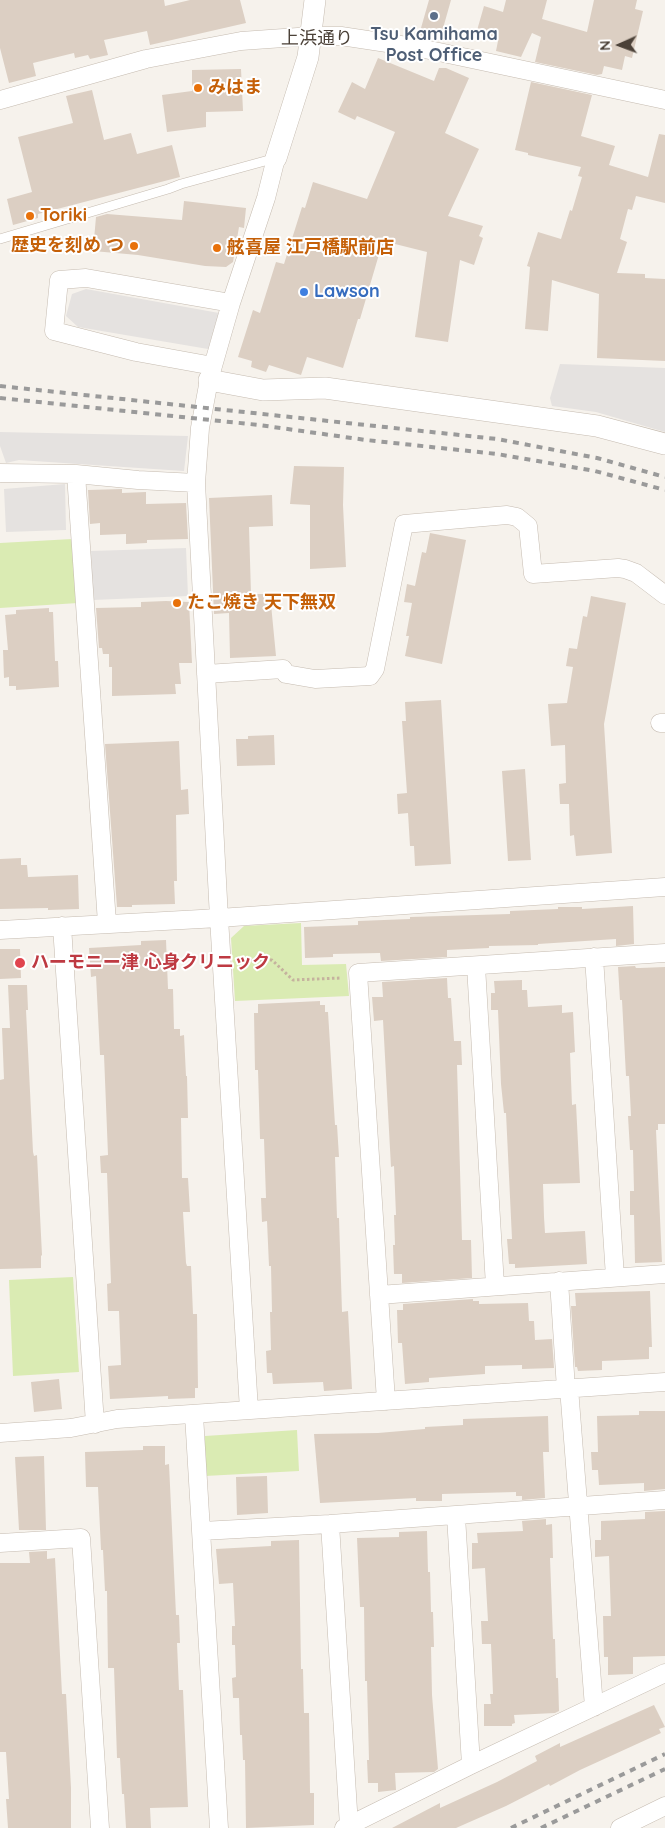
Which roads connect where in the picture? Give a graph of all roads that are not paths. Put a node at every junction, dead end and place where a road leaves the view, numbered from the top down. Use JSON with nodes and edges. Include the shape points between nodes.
{"nodes":[{"id":1,"x":315,"y":0,"type":"edge"},
{"id":2,"x":312,"y":36,"type":"junction"},
{"id":3,"x":0,"y":100,"type":"edge"},
{"id":4,"x":665,"y":100,"type":"edge"},
{"id":5,"x":276,"y":158,"type":"junction"},
{"id":6,"x":0,"y":239,"type":"edge"},
{"id":7,"x":231,"y":302,"type":"junction"},
{"id":8,"x":211,"y":373,"type":"junction"},
{"id":9,"x":665,"y":444,"type":"edge"},
{"id":10,"x":0,"y":473,"type":"edge"},
{"id":11,"x":76,"y":474,"type":"junction"},
{"id":12,"x":196,"y":483,"type":"junction"},
{"id":13,"x":665,"y":595,"type":"edge"},
{"id":14,"x":206,"y":674,"type":"junction"},
{"id":15,"x":665,"y":888,"type":"edge"},
{"id":16,"x":219,"y":918,"type":"junction"},
{"id":17,"x":107,"y":923,"type":"junction"},
{"id":18,"x":62,"y":926,"type":"junction"},
{"id":19,"x":0,"y":930,"type":"edge"},
{"id":20,"x":665,"y":953,"type":"edge"},
{"id":21,"x":594,"y":957,"type":"junction"},
{"id":22,"x":476,"y":966,"type":"junction"},
{"id":23,"x":665,"y":1274,"type":"edge"},
{"id":24,"x":615,"y":1277,"type":"junction"},
{"id":25,"x":559,"y":1281,"type":"junction"},
{"id":26,"x":495,"y":1286,"type":"junction"},
{"id":27,"x":379,"y":1294,"type":"junction"},
{"id":28,"x":665,"y":1382,"type":"edge"},
{"id":29,"x":567,"y":1388,"type":"junction"},
{"id":30,"x":386,"y":1401,"type":"junction"},
{"id":31,"x":249,"y":1410,"type":"junction"},
{"id":32,"x":194,"y":1415,"type":"junction"},
{"id":33,"x":95,"y":1424,"type":"junction"},
{"id":34,"x":0,"y":1433,"type":"edge"},
{"id":35,"x":665,"y":1500,"type":"edge"},
{"id":36,"x":579,"y":1506,"type":"junction"},
{"id":37,"x":456,"y":1516,"type":"junction"},
{"id":38,"x":330,"y":1524,"type":"junction"},
{"id":39,"x":202,"y":1531,"type":"junction"},
{"id":40,"x":0,"y":1543,"type":"edge"},
{"id":41,"x":665,"y":1674,"type":"edge"},
{"id":42,"x":594,"y":1707,"type":"junction"},
{"id":43,"x":471,"y":1765,"type":"junction"},
{"id":44,"x":665,"y":1806,"type":"edge"},
{"id":45,"x":346,"y":1827,"type":"edge"},
{"id":46,"x":100,"y":1828,"type":"edge"},
{"id":47,"x":220,"y":1828,"type":"edge"},
{"id":48,"x":620,"y":1828,"type":"edge"}],
"edges":[{"from":1,"to":2,"type":"street"},
{"from":2,"to":3,"type":"street","name":"上浜通り","via":[[240,41],[146,59]]},
{"from":2,"to":4,"type":"street","name":"上浜通り","via":[[341,36],[420,48]]},
{"from":2,"to":5,"type":"street"},
{"from":5,"to":6,"type":"lane"},
{"from":5,"to":7,"type":"street"},
{"from":7,"to":8,"type":"street"},
{"from":7,"to":8,"type":"street","via":[[86,278],[59,280],[54,331]]},
{"from":8,"to":9,"type":"street","via":[[262,390],[325,388],[597,426]]},
{"from":8,"to":12,"type":"street","via":[[200,428]]},
{"from":10,"to":11,"type":"street"},
{"from":11,"to":12,"type":"street"},
{"from":11,"to":17,"type":"street"},
{"from":12,"to":14,"type":"street"},
{"from":13,"to":14,"type":"street","via":[[636,573],[625,569],[532,574],[528,526],[517,517],[507,515],[404,524],[376,669],[370,676],[315,679],[286,674],[283,669]]},
{"from":14,"to":16,"type":"street"},
{"from":15,"to":16,"type":"street"},
{"from":16,"to":17,"type":"street"},
{"from":16,"to":31,"type":"street"},
{"from":17,"to":18,"type":"street"},
{"from":18,"to":19,"type":"street"},
{"from":18,"to":33,"type":"street"},
{"from":20,"to":21,"type":"street"},
{"from":21,"to":22,"type":"street"},
{"from":21,"to":24,"type":"street"},
{"from":22,"to":26,"type":"street"},
{"from":22,"to":27,"type":"street","via":[[358,973]]},
{"from":23,"to":24,"type":"street"},
{"from":24,"to":25,"type":"street"},
{"from":25,"to":26,"type":"street"},
{"from":25,"to":29,"type":"street"},
{"from":26,"to":27,"type":"street"},
{"from":27,"to":30,"type":"street"},
{"from":28,"to":29,"type":"street"},
{"from":29,"to":30,"type":"street"},
{"from":29,"to":36,"type":"street"},
{"from":30,"to":31,"type":"street"},
{"from":31,"to":32,"type":"street"},
{"from":32,"to":33,"type":"street","via":[[117,1419]]},
{"from":32,"to":39,"type":"street"},
{"from":33,"to":34,"type":"street"},
{"from":35,"to":36,"type":"street"},
{"from":36,"to":37,"type":"street"},
{"from":36,"to":42,"type":"street"},
{"from":37,"to":38,"type":"street"},
{"from":37,"to":43,"type":"street"},
{"from":38,"to":39,"type":"street"},
{"from":38,"to":45,"type":"street"},
{"from":39,"to":47,"type":"street"},
{"from":40,"to":46,"type":"street","via":[[81,1538]]},
{"from":41,"to":42,"type":"street"},
{"from":42,"to":43,"type":"street"},
{"from":43,"to":45,"type":"street"},
{"from":44,"to":48,"type":"street"}]}
